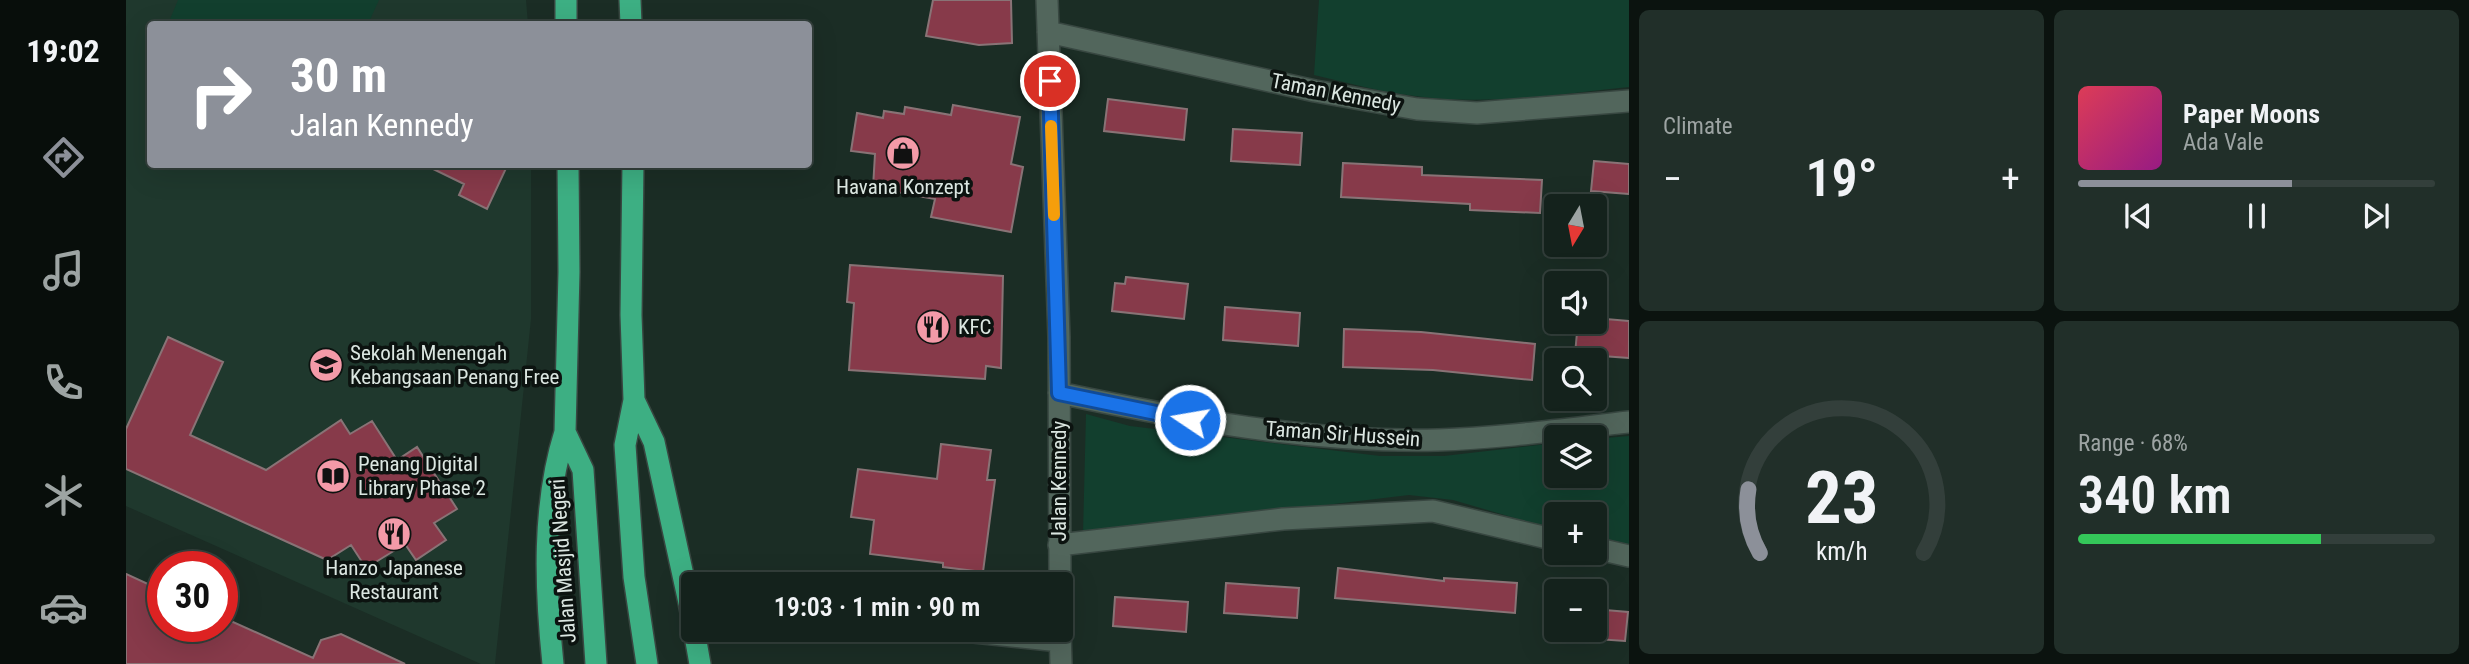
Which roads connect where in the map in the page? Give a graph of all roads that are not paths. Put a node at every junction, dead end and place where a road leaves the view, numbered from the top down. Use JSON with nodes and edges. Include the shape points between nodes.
{"nodes":[{"id":1,"x":566,"y":0,"type":"edge"},
{"id":2,"x":630,"y":0,"type":"edge"},
{"id":3,"x":1047,"y":0,"type":"edge"},
{"id":4,"x":566,"y":21,"type":"edge"},
{"id":5,"x":631,"y":21,"type":"edge"},
{"id":6,"x":1048,"y":32,"type":"junction"},
{"id":7,"x":1629,"y":101,"type":"edge"},
{"id":8,"x":568,"y":168,"type":"edge"},
{"id":9,"x":633,"y":168,"type":"edge"},
{"id":10,"x":1059,"y":393,"type":"junction"},
{"id":11,"x":634,"y":400,"type":"junction"},
{"id":12,"x":1629,"y":422,"type":"edge"},
{"id":13,"x":565,"y":432,"type":"junction"},
{"id":14,"x":1544,"y":537,"type":"edge"},
{"id":15,"x":1059,"y":545,"type":"junction"},
{"id":16,"x":1607,"y":551,"type":"edge"},
{"id":17,"x":1629,"y":556,"type":"edge"},
{"id":18,"x":683,"y":572,"type":"edge"},
{"id":19,"x":1060,"y":572,"type":"edge"},
{"id":20,"x":696,"y":642,"type":"edge"},
{"id":21,"x":1060,"y":642,"type":"edge"},
{"id":22,"x":553,"y":664,"type":"edge"},
{"id":23,"x":596,"y":664,"type":"edge"},
{"id":24,"x":647,"y":664,"type":"edge"},
{"id":25,"x":700,"y":664,"type":"edge"},
{"id":26,"x":1061,"y":664,"type":"edge"}],
"edges":[{"from":1,"to":4,"type":"highway"},
{"from":2,"to":5,"type":"highway"},
{"from":3,"to":6,"type":"street","name":"Jalan Kennedy"},
{"from":6,"to":7,"type":"street","name":"Taman Kennedy","via":[[1417,109],[1477,113]]},
{"from":6,"to":10,"type":"street","name":"Jalan Kennedy"},
{"from":8,"to":13,"type":"highway","name":"Jalan Masjid Negeri"},
{"from":9,"to":11,"type":"highway"},
{"from":10,"to":12,"type":"street","name":"Taman Sir Hussein","via":[[1190,420],[1319,436],[1438,440]]},
{"from":10,"to":15,"type":"street","name":"Jalan Kennedy"},
{"from":11,"to":18,"type":"highway","via":[[654,442]]},
{"from":11,"to":24,"type":"highway","via":[[625,445],[634,577]]},
{"from":13,"to":22,"type":"highway","via":[[552,471],[547,600]]},
{"from":13,"to":23,"type":"highway","name":"Jalan Masjid Negeri","via":[[583,470]]},
{"from":14,"to":15,"type":"street","via":[[1433,511],[1283,519]]},
{"from":15,"to":19,"type":"street","name":"Jalan Kennedy"},
{"from":16,"to":17,"type":"street"},
{"from":20,"to":25,"type":"highway"},
{"from":21,"to":26,"type":"street"}]}
